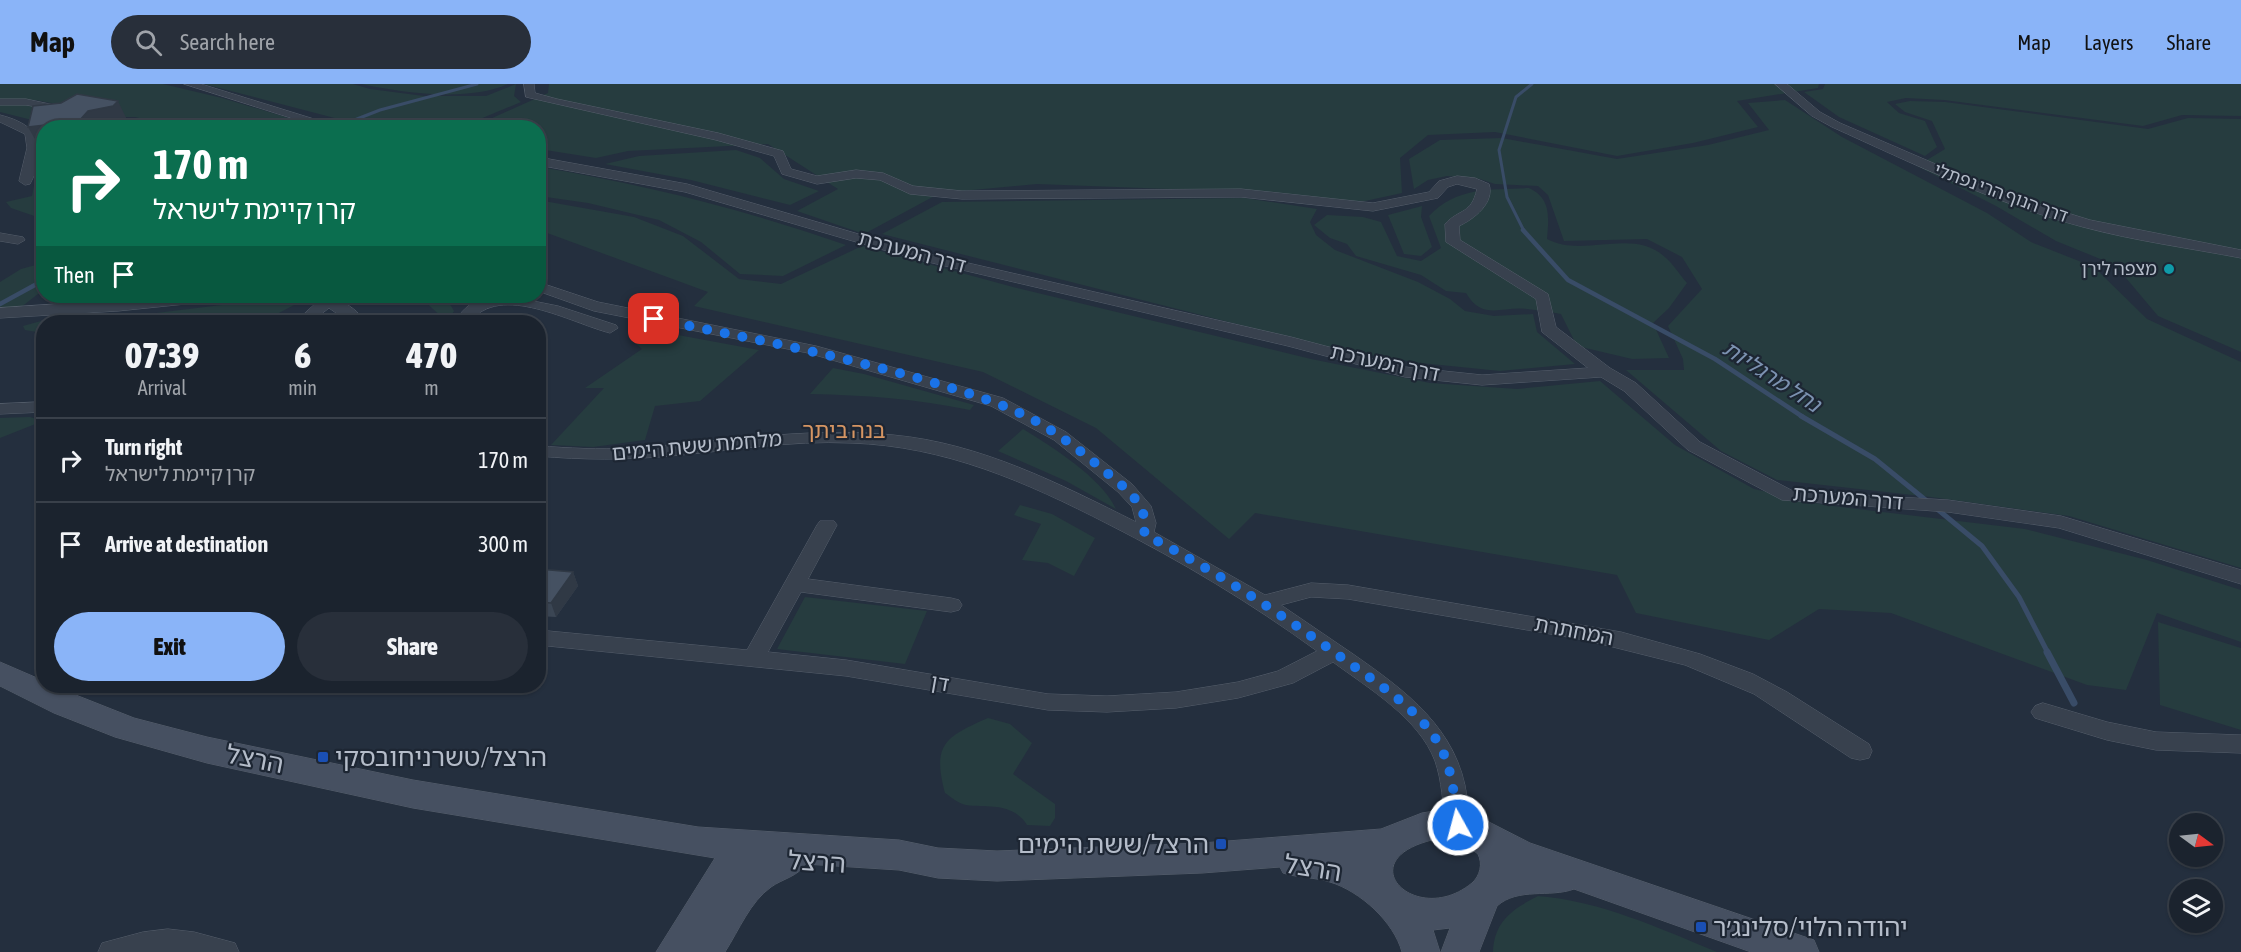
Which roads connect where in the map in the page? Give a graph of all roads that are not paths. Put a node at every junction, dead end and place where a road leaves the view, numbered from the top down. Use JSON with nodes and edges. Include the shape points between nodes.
{"nodes":[{"id":1,"x":189,"y":84,"type":"edge"},
{"id":2,"x":529,"y":84,"type":"edge"},
{"id":3,"x":1780,"y":84,"type":"edge"},
{"id":4,"x":0,"y":102,"type":"edge"},
{"id":5,"x":76,"y":111,"type":"edge"},
{"id":6,"x":90,"y":114,"type":"edge"},
{"id":7,"x":0,"y":118,"type":"edge"},
{"id":8,"x":110,"y":120,"type":"edge"},
{"id":9,"x":310,"y":120,"type":"edge"},
{"id":10,"x":546,"y":162,"type":"edge"},
{"id":11,"x":25,"y":181,"type":"dead end"},
{"id":12,"x":0,"y":237,"type":"edge"},
{"id":13,"x":18,"y":240,"type":"dead end"},
{"id":14,"x":2241,"y":254,"type":"edge"},
{"id":15,"x":546,"y":289,"type":"edge"},
{"id":16,"x":147,"y":303,"type":"edge"},
{"id":17,"x":325,"y":303,"type":"edge"},
{"id":18,"x":333,"y":303,"type":"edge"},
{"id":19,"x":489,"y":303,"type":"edge"},
{"id":20,"x":528,"y":303,"type":"edge"},
{"id":21,"x":0,"y":313,"type":"edge"},
{"id":22,"x":311,"y":315,"type":"edge"},
{"id":23,"x":349,"y":315,"type":"edge"},
{"id":24,"x":466,"y":315,"type":"edge"},
{"id":25,"x":610,"y":328,"type":"dead end"},
{"id":26,"x":1604,"y":372,"type":"junction"},
{"id":27,"x":36,"y":407,"type":"edge"},
{"id":28,"x":0,"y":409,"type":"edge"},
{"id":29,"x":546,"y":452,"type":"edge"},
{"id":30,"x":828,"y":525,"type":"dead end"},
{"id":31,"x":1144,"y":534,"type":"junction"},
{"id":32,"x":2241,"y":577,"type":"edge"},
{"id":33,"x":793,"y":584,"type":"junction"},
{"id":34,"x":1265,"y":603,"type":"junction"},
{"id":35,"x":951,"y":605,"type":"dead end"},
{"id":36,"x":546,"y":638,"type":"edge"},
{"id":37,"x":1334,"y":652,"type":"junction"},
{"id":38,"x":754,"y":658,"type":"junction"},
{"id":39,"x":0,"y":673,"type":"edge"},
{"id":40,"x":36,"y":691,"type":"edge"},
{"id":41,"x":41,"y":693,"type":"edge"},
{"id":42,"x":2043,"y":712,"type":"dead end"},
{"id":43,"x":2241,"y":744,"type":"edge"},
{"id":44,"x":1860,"y":751,"type":"dead end"},
{"id":45,"x":1471,"y":831,"type":"junction"},
{"id":46,"x":1385,"y":843,"type":"junction"},
{"id":47,"x":745,"y":851,"type":"junction"},
{"id":48,"x":1202,"y":858,"type":"junction"},
{"id":49,"x":789,"y":860,"type":"junction"},
{"id":50,"x":938,"y":863,"type":"junction"},
{"id":51,"x":1602,"y":885,"type":"junction"},
{"id":52,"x":1486,"y":894,"type":"junction"},
{"id":53,"x":1391,"y":902,"type":"junction"},
{"id":54,"x":112,"y":952,"type":"edge"},
{"id":55,"x":225,"y":952,"type":"edge"},
{"id":56,"x":675,"y":952,"type":"edge"},
{"id":57,"x":704,"y":952,"type":"edge"},
{"id":58,"x":1421,"y":952,"type":"edge"},
{"id":59,"x":1460,"y":952,"type":"edge"},
{"id":60,"x":1800,"y":952,"type":"edge"}],
"edges":[{"from":1,"to":9,"type":"street"},
{"from":2,"to":26,"type":"street","via":[[530,94],[555,102],[779,154],[786,171],[818,180],[856,174],[883,177],[910,190],[962,195],[1241,193],[1372,207],[1433,195],[1440,184],[1456,179],[1473,180],[1485,187],[1482,197],[1475,213],[1452,224],[1453,242],[1543,297],[1548,329]]},
{"from":3,"to":14,"type":"street","name":"דרך הנוף הרי נפתלי","via":[[1836,125],[2009,199],[2086,224]]},
{"from":4,"to":5,"type":"street","via":[[26,102]]},
{"from":6,"to":8,"type":"street"},
{"from":7,"to":11,"type":"street","via":[[17,122],[32,135],[34,144]]},
{"from":10,"to":26,"type":"street","name":"דרך המערכת","via":[[687,188],[916,255],[1405,372],[1482,380]]},
{"from":12,"to":13,"type":"street"},
{"from":15,"to":31,"type":"street","via":[[594,306],[810,349],[997,402],[1060,436],[1125,488],[1142,506]]},
{"from":16,"to":21,"type":"street"},
{"from":17,"to":22,"type":"street"},
{"from":18,"to":23,"type":"street"},
{"from":19,"to":24,"type":"street","via":[[476,306]]},
{"from":20,"to":25,"type":"street"},
{"from":26,"to":32,"type":"street","name":"דרך המערכת","via":[[1630,387],[1694,446],[1790,496],[1948,506],[2061,522]]},
{"from":27,"to":28,"type":"street"},
{"from":29,"to":31,"type":"street","name":"מלחמת ששת הימים","via":[[589,455],[815,437],[894,440],[969,455],[1007,468]]},
{"from":30,"to":33,"type":"street"},
{"from":31,"to":34,"type":"street","name":"מלחמת ששת הימים"},
{"from":33,"to":35,"type":"street"},
{"from":33,"to":38,"type":"street"},
{"from":34,"to":37,"type":"street","name":"מלחמת ששת הימים"},
{"from":34,"to":44,"type":"street","name":"המחתרת","via":[[1316,590],[1346,593],[1624,641],[1729,672],[1764,689]]},
{"from":36,"to":38,"type":"street","name":"דן"},
{"from":37,"to":38,"type":"street","name":"דן","via":[[1285,677],[1238,690],[1176,700],[1107,704],[1048,702]]},
{"from":37,"to":45,"type":"street","name":"מלחמת ששת הימים","via":[[1420,720],[1438,743]]},
{"from":39,"to":40,"type":"street","name":"הרצל"},
{"from":41,"to":47,"type":"street","name":"הרצל","via":[[127,728],[207,750],[413,794]]},
{"from":42,"to":43,"type":"street","via":[[2142,739],[2175,744]]},
{"from":45,"to":46,"type":"street","via":[[1434,824]]},
{"from":45,"to":51,"type":"street","via":[[1517,854]]},
{"from":45,"to":52,"type":"street","via":[[1497,853],[1500,868]]},
{"from":46,"to":48,"type":"street","name":"הרצל"},
{"from":46,"to":53,"type":"street","via":[[1374,860],[1373,873]]},
{"from":47,"to":49,"type":"street","name":"הרצל"},
{"from":47,"to":50,"type":"street","name":"הרצל","via":[[899,855]]},
{"from":47,"to":56,"type":"street"},
{"from":48,"to":50,"type":"street","name":"הרצל","via":[[1049,866]]},
{"from":48,"to":53,"type":"street","name":"הרצל","via":[[1304,862],[1340,869],[1359,876]]},
{"from":49,"to":50,"type":"street","name":"הרצל","via":[[895,868]]},
{"from":49,"to":57,"type":"street","via":[[747,884]]},
{"from":51,"to":52,"type":"street","via":[[1553,877],[1528,878]]},
{"from":51,"to":60,"type":"street"},
{"from":52,"to":53,"type":"street","via":[[1464,909],[1442,914]]},
{"from":52,"to":59,"type":"street"},
{"from":53,"to":58,"type":"street","via":[[1416,934]]},
{"from":54,"to":55,"type":"street","via":[[164,939]]}]}
